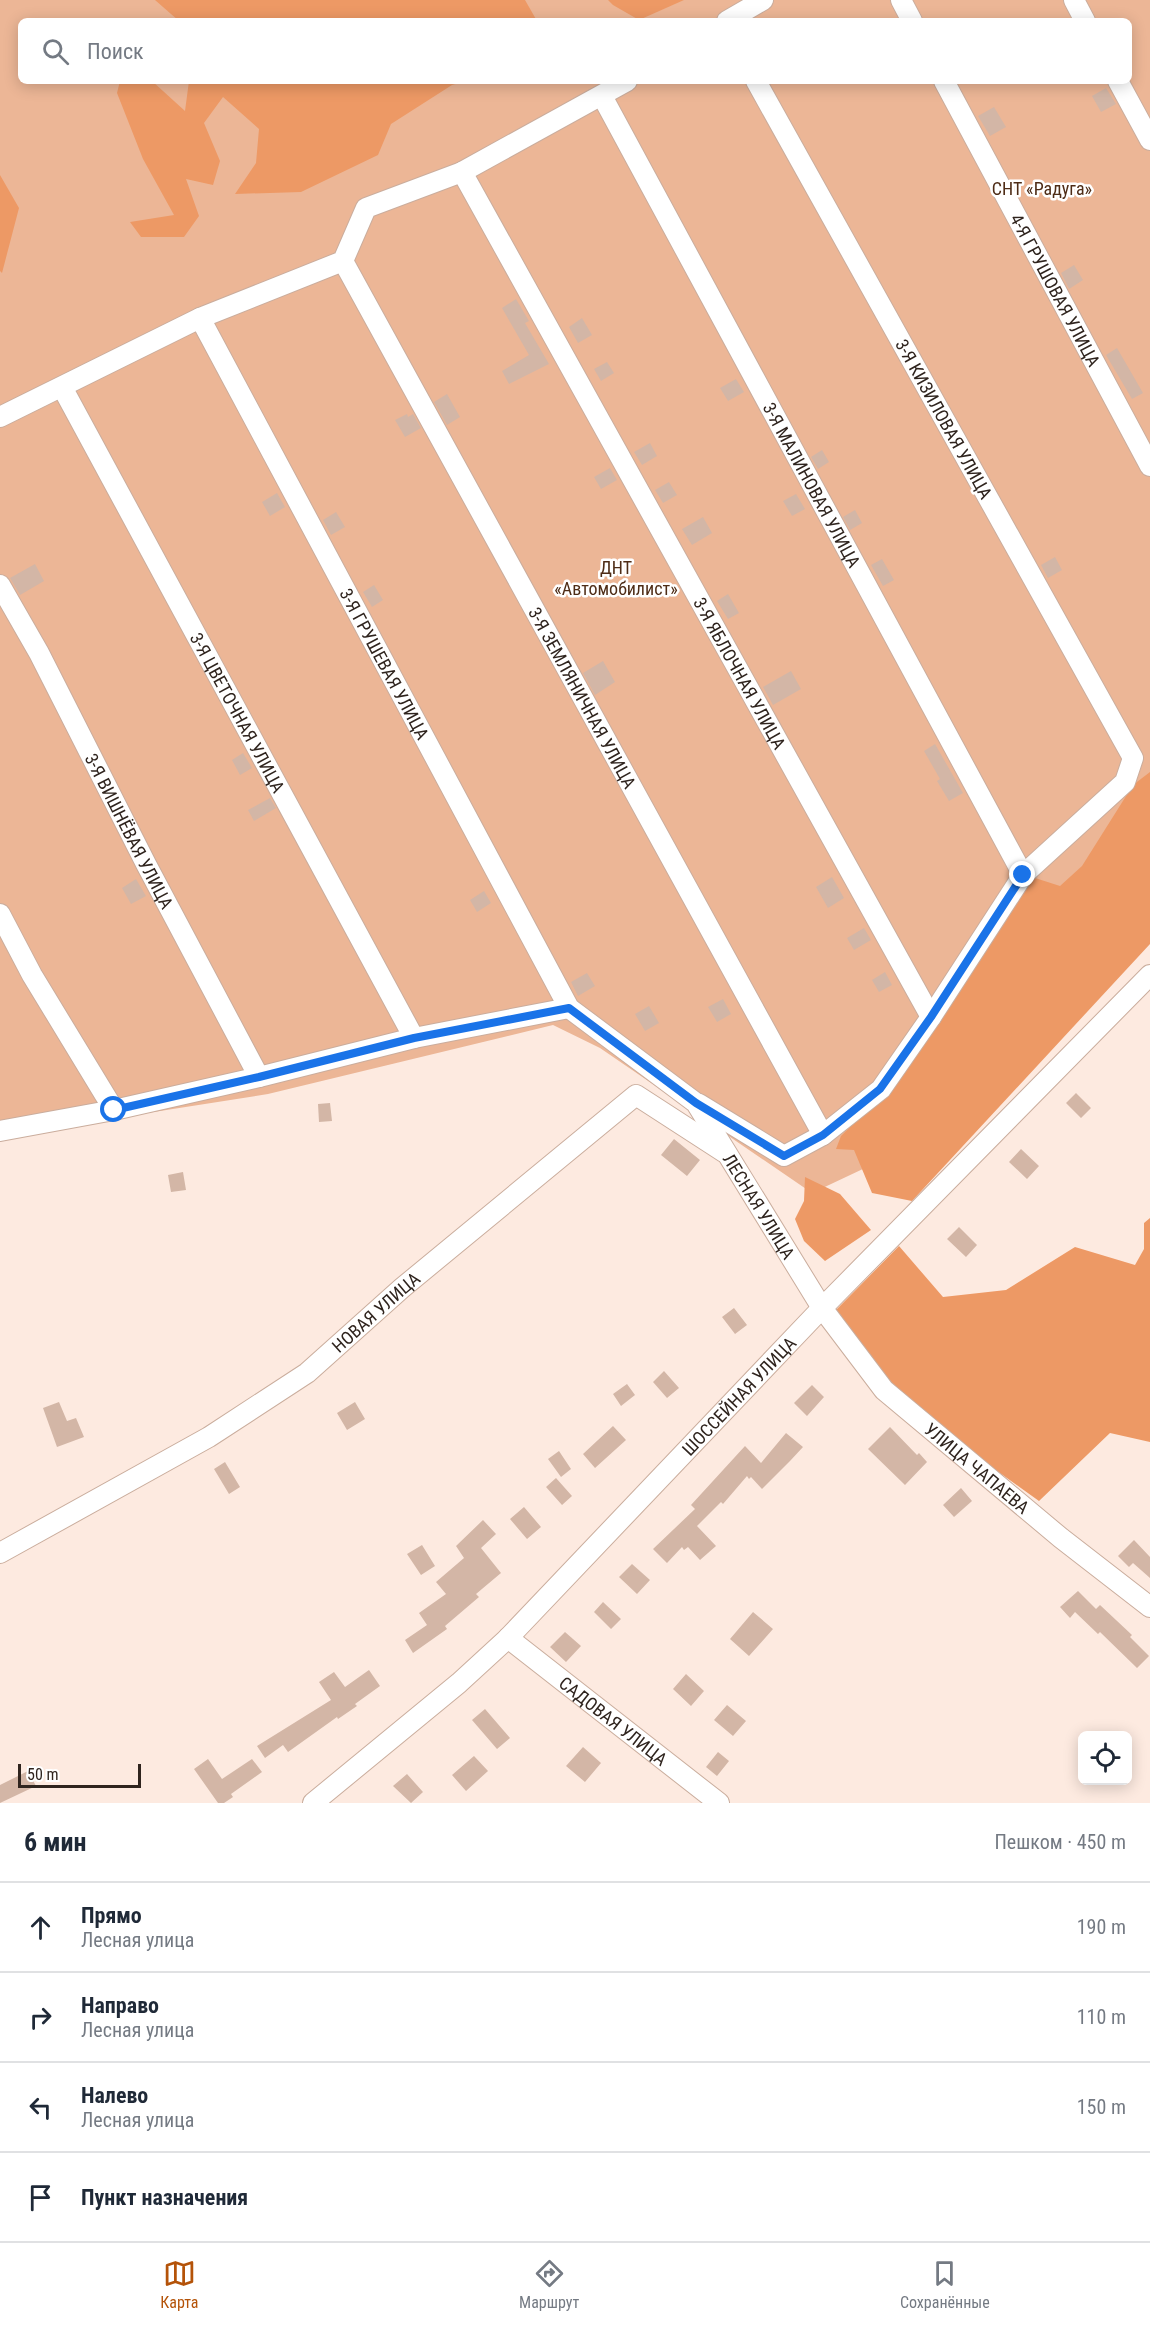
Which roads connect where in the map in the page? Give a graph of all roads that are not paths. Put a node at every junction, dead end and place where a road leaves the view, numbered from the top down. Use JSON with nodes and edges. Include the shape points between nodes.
{"nodes":[{"id":1,"x":763,"y":0,"type":"edge"},
{"id":2,"x":901,"y":0,"type":"edge"},
{"id":3,"x":1074,"y":0,"type":"edge"},
{"id":4,"x":732,"y":18,"type":"edge"},
{"id":5,"x":910,"y":18,"type":"edge"},
{"id":6,"x":1083,"y":18,"type":"edge"},
{"id":7,"x":622,"y":84,"type":"edge"},
{"id":8,"x":758,"y":84,"type":"edge"},
{"id":9,"x":946,"y":84,"type":"edge"},
{"id":10,"x":1120,"y":84,"type":"edge"},
{"id":11,"x":602,"y":96,"type":"junction"},
{"id":12,"x":1150,"y":140,"type":"edge"},
{"id":13,"x":462,"y":172,"type":"junction"},
{"id":14,"x":343,"y":261,"type":"junction"},
{"id":15,"x":200,"y":318,"type":"junction"},
{"id":16,"x":62,"y":387,"type":"junction"},
{"id":17,"x":0,"y":417,"type":"edge"},
{"id":18,"x":1150,"y":466,"type":"edge"},
{"id":19,"x":0,"y":585,"type":"edge"},
{"id":20,"x":1133,"y":758,"type":"joint"},
{"id":21,"x":1023,"y":875,"type":"junction"},
{"id":22,"x":0,"y":914,"type":"edge"},
{"id":23,"x":1150,"y":975,"type":"edge"},
{"id":24,"x":569,"y":1008,"type":"junction"},
{"id":25,"x":931,"y":1017,"type":"junction"},
{"id":26,"x":414,"y":1038,"type":"junction"},
{"id":27,"x":259,"y":1077,"type":"junction"},
{"id":28,"x":696,"y":1103,"type":"junction"},
{"id":29,"x":114,"y":1110,"type":"junction"},
{"id":30,"x":0,"y":1131,"type":"edge"},
{"id":31,"x":823,"y":1135,"type":"junction"},
{"id":32,"x":728,"y":1155,"type":"junction"},
{"id":33,"x":822,"y":1308,"type":"junction"},
{"id":34,"x":0,"y":1553,"type":"edge"},
{"id":35,"x":1150,"y":1607,"type":"edge"},
{"id":36,"x":508,"y":1638,"type":"junction"},
{"id":37,"x":313,"y":1803,"type":"edge"},
{"id":38,"x":719,"y":1803,"type":"edge"}],
"edges":[{"from":1,"to":4,"type":"street"},
{"from":2,"to":5,"type":"street"},
{"from":3,"to":6,"type":"street"},
{"from":7,"to":11,"type":"street"},
{"from":8,"to":20,"type":"street","name":"3-Я КИЗИЛОВАЯ УЛИЦА"},
{"from":9,"to":18,"type":"street","name":"4-Я ГРУШОВАЯ УЛИЦА"},
{"from":10,"to":12,"type":"street"},
{"from":11,"to":13,"type":"street"},
{"from":11,"to":21,"type":"street","name":"3-Я МАЛИНОВАЯ УЛИЦА"},
{"from":13,"to":14,"type":"street","via":[[366,208]]},
{"from":13,"to":25,"type":"street","name":"3-Я ЯБЛОЧНАЯ УЛИЦА"},
{"from":14,"to":15,"type":"street"},
{"from":14,"to":31,"type":"street","name":"3-Я ЗЕМЛЯНИЧНАЯ УЛИЦА"},
{"from":15,"to":16,"type":"street"},
{"from":15,"to":24,"type":"street","name":"3-Я ГРУШЕВАЯ УЛИЦА"},
{"from":16,"to":17,"type":"street"},
{"from":16,"to":26,"type":"street","name":"3-Я ЦВЕТОЧНАЯ УЛИЦА"},
{"from":19,"to":27,"type":"street","name":"3-Я ВИШНЁВАЯ УЛИЦА","via":[[39,652]]},
{"from":20,"to":21,"type":"street","name":"ЛЕСНАЯ УЛИЦА","via":[[1125,782]]},
{"from":21,"to":25,"type":"street","name":"ЛЕСНАЯ УЛИЦА"},
{"from":22,"to":29,"type":"street","via":[[32,975]]},
{"from":23,"to":33,"type":"street","name":"ШОССЕЙНАЯ УЛИЦА"},
{"from":24,"to":26,"type":"street"},
{"from":24,"to":28,"type":"street","name":"ЛЕСНАЯ УЛИЦА"},
{"from":25,"to":31,"type":"street","name":"ЛЕСНАЯ УЛИЦА","via":[[880,1089]]},
{"from":26,"to":27,"type":"street"},
{"from":27,"to":29,"type":"street"},
{"from":28,"to":31,"type":"street","name":"ЛЕСНАЯ УЛИЦА","via":[[784,1156]]},
{"from":28,"to":32,"type":"street","name":"ЛЕСНАЯ УЛИЦА"},
{"from":29,"to":30,"type":"street"},
{"from":32,"to":33,"type":"street","name":"ЛЕСНАЯ УЛИЦА"},
{"from":32,"to":34,"type":"street","name":"НОВАЯ УЛИЦА","via":[[636,1095],[402,1288],[308,1373],[208,1437]]},
{"from":33,"to":35,"type":"street","name":"УЛИЦА ЧАПАЕВА","via":[[884,1390]]},
{"from":33,"to":36,"type":"street","name":"ШОССЕЙНАЯ УЛИЦА"},
{"from":36,"to":37,"type":"street","name":"ШОССЕЙНАЯ УЛИЦА"},
{"from":36,"to":38,"type":"street","name":"САДОВАЯ УЛИЦА"}]}
